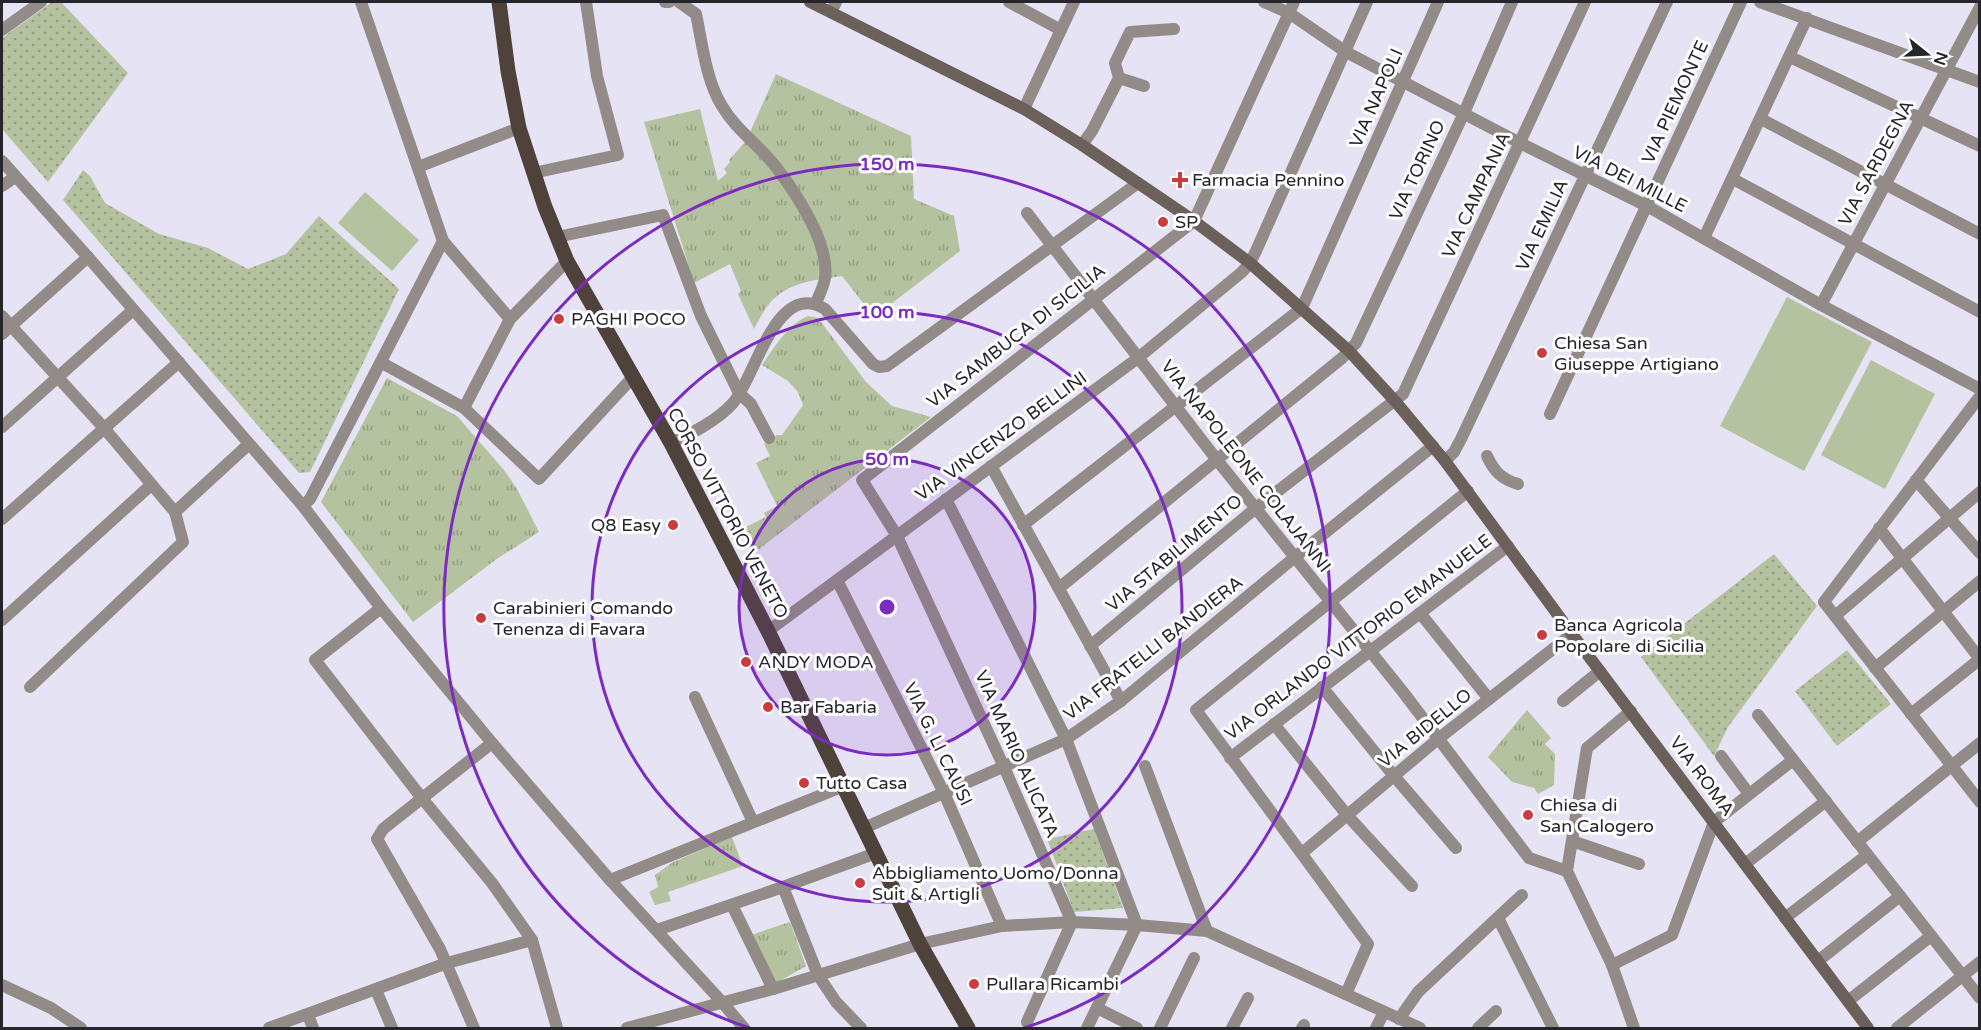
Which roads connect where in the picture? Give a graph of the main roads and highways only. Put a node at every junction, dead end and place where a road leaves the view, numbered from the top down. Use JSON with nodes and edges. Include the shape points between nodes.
{"nodes":[{"id":1,"x":499,"y":2,"type":"edge"},
{"id":2,"x":968,"y":1029,"type":"edge"}],
"edges":[{"from":1,"to":2,"type":"main road","name":"CORSO VITTORIO VENETO","via":[[519,128],[567,261],[671,443],[768,631],[920,944]]}]}
